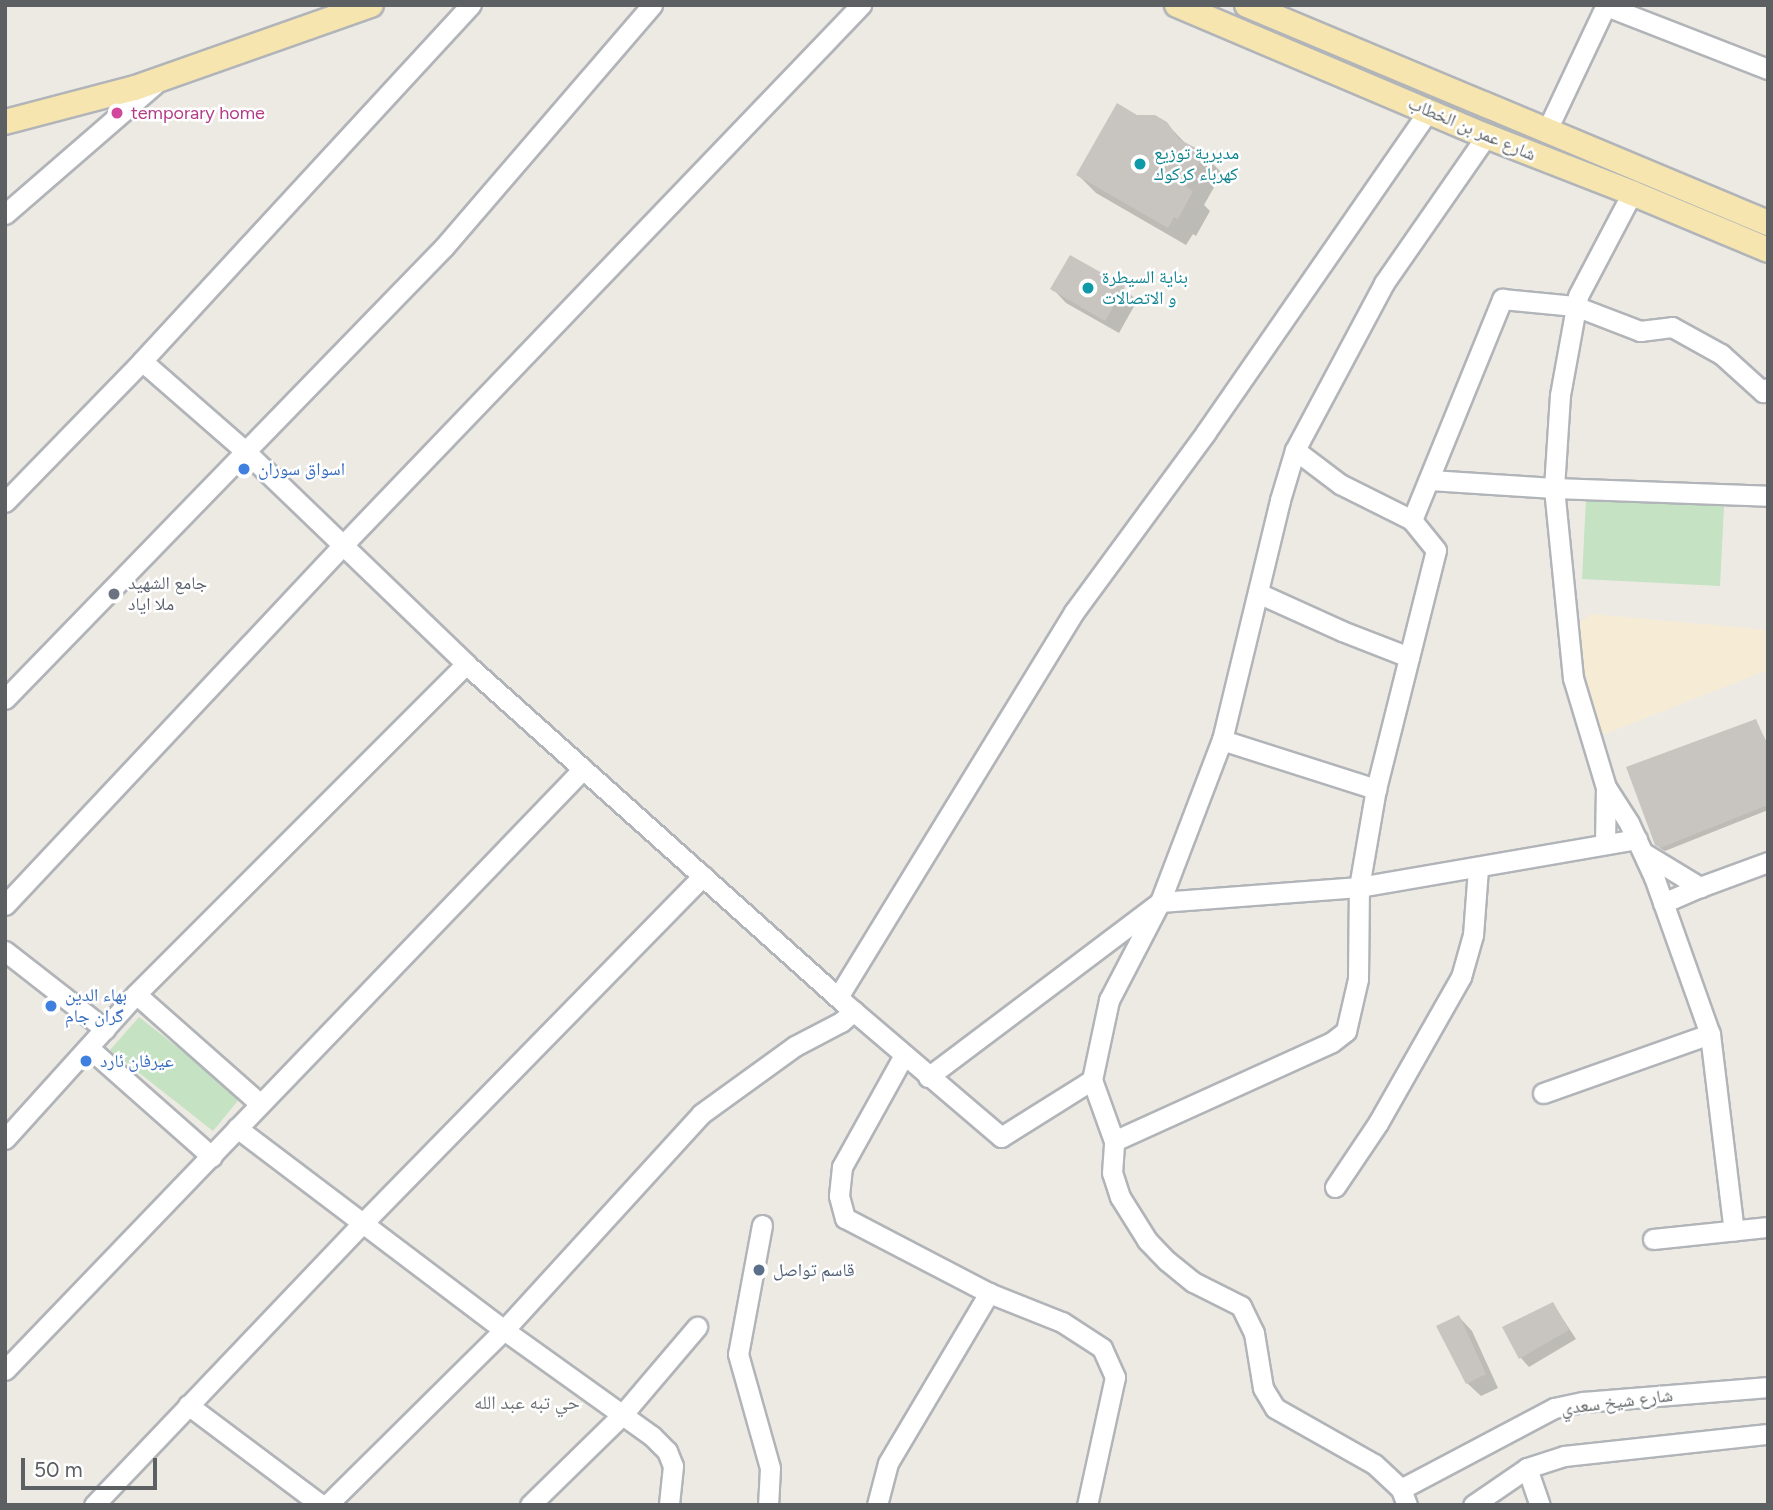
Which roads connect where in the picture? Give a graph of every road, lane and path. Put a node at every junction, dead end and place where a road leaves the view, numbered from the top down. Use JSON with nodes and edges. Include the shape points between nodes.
{"nodes":[{"id":1,"x":327,"y":5,"type":"edge"},
{"id":2,"x":370,"y":5,"type":"edge"},
{"id":3,"x":471,"y":5,"type":"edge"},
{"id":4,"x":652,"y":5,"type":"edge"},
{"id":5,"x":861,"y":5,"type":"edge"},
{"id":6,"x":1177,"y":5,"type":"edge"},
{"id":7,"x":1247,"y":5,"type":"edge"},
{"id":8,"x":1606,"y":6,"type":"edge"},
{"id":9,"x":1768,"y":69,"type":"edge"},
{"id":10,"x":164,"y":75,"type":"junction"},
{"id":11,"x":5,"y":105,"type":"edge"},
{"id":12,"x":1428,"y":111,"type":"junction"},
{"id":13,"x":5,"y":122,"type":"edge"},
{"id":14,"x":1546,"y":132,"type":"junction"},
{"id":15,"x":1486,"y":136,"type":"junction"},
{"id":16,"x":1632,"y":193,"type":"junction"},
{"id":17,"x":5,"y":214,"type":"edge"},
{"id":18,"x":1768,"y":223,"type":"edge"},
{"id":19,"x":1768,"y":250,"type":"edge"},
{"id":20,"x":1575,"y":306,"type":"junction"},
{"id":21,"x":142,"y":361,"type":"junction"},
{"id":22,"x":1768,"y":388,"type":"edge"},
{"id":23,"x":1295,"y":450,"type":"junction"},
{"id":24,"x":245,"y":451,"type":"junction"},
{"id":25,"x":1430,"y":480,"type":"junction"},
{"id":26,"x":1554,"y":488,"type":"junction"},
{"id":27,"x":1768,"y":496,"type":"edge"},
{"id":28,"x":5,"y":502,"type":"edge"},
{"id":29,"x":1412,"y":520,"type":"junction"},
{"id":30,"x":342,"y":547,"type":"junction"},
{"id":31,"x":1258,"y":593,"type":"junction"},
{"id":32,"x":1409,"y":657,"type":"junction"},
{"id":33,"x":466,"y":664,"type":"junction"},
{"id":34,"x":5,"y":699,"type":"edge"},
{"id":35,"x":1222,"y":740,"type":"junction"},
{"id":36,"x":583,"y":769,"type":"junction"},
{"id":37,"x":1606,"y":787,"type":"junction"},
{"id":38,"x":1376,"y":789,"type":"junction"},
{"id":39,"x":1605,"y":845,"type":"junction"},
{"id":40,"x":1640,"y":846,"type":"junction"},
{"id":41,"x":1768,"y":862,"type":"edge"},
{"id":42,"x":1478,"y":868,"type":"junction"},
{"id":43,"x":703,"y":876,"type":"junction"},
{"id":44,"x":1359,"y":887,"type":"junction"},
{"id":45,"x":1700,"y":887,"type":"junction"},
{"id":46,"x":1160,"y":902,"type":"junction"},
{"id":47,"x":1663,"y":903,"type":"junction"},
{"id":48,"x":5,"y":905,"type":"edge"},
{"id":49,"x":5,"y":951,"type":"edge"},
{"id":50,"x":136,"y":994,"type":"junction"},
{"id":51,"x":838,"y":997,"type":"junction"},
{"id":52,"x":854,"y":1011,"type":"junction"},
{"id":53,"x":106,"y":1029,"type":"junction"},
{"id":54,"x":1710,"y":1034,"type":"junction"},
{"id":55,"x":89,"y":1048,"type":"junction"},
{"id":56,"x":904,"y":1055,"type":"junction"},
{"id":57,"x":928,"y":1077,"type":"junction"},
{"id":58,"x":1092,"y":1080,"type":"junction"},
{"id":59,"x":1543,"y":1093,"type":"dead end"},
{"id":60,"x":259,"y":1103,"type":"junction"},
{"id":61,"x":237,"y":1128,"type":"junction"},
{"id":62,"x":5,"y":1139,"type":"edge"},
{"id":63,"x":1114,"y":1141,"type":"junction"},
{"id":64,"x":212,"y":1157,"type":"junction"},
{"id":65,"x":1335,"y":1187,"type":"dead end"},
{"id":66,"x":363,"y":1223,"type":"junction"},
{"id":67,"x":762,"y":1225,"type":"dead end"},
{"id":68,"x":1768,"y":1227,"type":"edge"},
{"id":69,"x":1734,"y":1231,"type":"junction"},
{"id":70,"x":1653,"y":1239,"type":"dead end"},
{"id":71,"x":989,"y":1293,"type":"junction"},
{"id":72,"x":697,"y":1327,"type":"dead end"},
{"id":73,"x":504,"y":1330,"type":"junction"},
{"id":74,"x":5,"y":1370,"type":"edge"},
{"id":75,"x":1768,"y":1387,"type":"edge"},
{"id":76,"x":188,"y":1405,"type":"junction"},
{"id":77,"x":622,"y":1415,"type":"junction"},
{"id":78,"x":1768,"y":1434,"type":"edge"},
{"id":79,"x":1527,"y":1468,"type":"junction"},
{"id":80,"x":1404,"y":1497,"type":"edge"},
{"id":81,"x":94,"y":1505,"type":"edge"},
{"id":82,"x":321,"y":1505,"type":"edge"},
{"id":83,"x":327,"y":1505,"type":"edge"},
{"id":84,"x":530,"y":1505,"type":"edge"},
{"id":85,"x":669,"y":1505,"type":"edge"},
{"id":86,"x":768,"y":1505,"type":"edge"},
{"id":87,"x":877,"y":1505,"type":"edge"},
{"id":88,"x":1087,"y":1505,"type":"edge"},
{"id":89,"x":1473,"y":1505,"type":"edge"},
{"id":90,"x":1540,"y":1505,"type":"edge"}],
"edges":[{"from":1,"to":11,"type":"main road","via":[[126,75]]},
{"from":2,"to":10,"type":"main road"},
{"from":3,"to":21,"type":"street"},
{"from":4,"to":24,"type":"street","via":[[444,247]]},
{"from":5,"to":30,"type":"street"},
{"from":6,"to":12,"type":"main road","name":"شارع عمر بن الخطاب"},
{"from":7,"to":14,"type":"main road","name":"شارع عمر بن الخطاب"},
{"from":8,"to":9,"type":"street"},
{"from":8,"to":14,"type":"street"},
{"from":10,"to":13,"type":"main road","via":[[82,104]]},
{"from":10,"to":17,"type":"street"},
{"from":12,"to":15,"type":"main road","name":"شارع عمر بن الخطاب"},
{"from":12,"to":51,"type":"street","via":[[1206,432],[1074,612]]},
{"from":14,"to":18,"type":"main road","name":"شارع عمر بن الخطاب"},
{"from":15,"to":16,"type":"main road","name":"شارع عمر بن الخطاب"},
{"from":15,"to":23,"type":"street","via":[[1384,283]]},
{"from":16,"to":19,"type":"main road","name":"شارع عمر بن الخطاب"},
{"from":16,"to":20,"type":"street"},
{"from":20,"to":22,"type":"street","via":[[1640,331],[1672,327],[1721,354],[1763,392]]},
{"from":20,"to":25,"type":"street","via":[[1502,299]]},
{"from":20,"to":26,"type":"street","via":[[1560,395]]},
{"from":21,"to":24,"type":"street"},
{"from":21,"to":28,"type":"street"},
{"from":23,"to":29,"type":"street","via":[[1340,484]]},
{"from":23,"to":31,"type":"street"},
{"from":24,"to":30,"type":"street"},
{"from":24,"to":34,"type":"street"},
{"from":25,"to":26,"type":"street"},
{"from":25,"to":29,"type":"street"},
{"from":26,"to":27,"type":"street"},
{"from":26,"to":37,"type":"street","via":[[1573,678]]},
{"from":29,"to":32,"type":"street","via":[[1436,550]]},
{"from":30,"to":33,"type":"street"},
{"from":30,"to":48,"type":"street"},
{"from":31,"to":32,"type":"street"},
{"from":31,"to":35,"type":"street"},
{"from":32,"to":38,"type":"street"},
{"from":33,"to":36,"type":"street"},
{"from":33,"to":50,"type":"street"},
{"from":35,"to":38,"type":"street"},
{"from":35,"to":46,"type":"street"},
{"from":36,"to":43,"type":"street"},
{"from":36,"to":60,"type":"street"},
{"from":37,"to":39,"type":"street"},
{"from":37,"to":40,"type":"street"},
{"from":38,"to":44,"type":"street"},
{"from":39,"to":40,"type":"street"},
{"from":39,"to":42,"type":"street"},
{"from":40,"to":45,"type":"street"},
{"from":40,"to":47,"type":"street"},
{"from":41,"to":45,"type":"street"},
{"from":42,"to":44,"type":"street"},
{"from":42,"to":65,"type":"street","via":[[1473,934],[1461,977],[1378,1124]]},
{"from":43,"to":51,"type":"street"},
{"from":43,"to":66,"type":"street"},
{"from":44,"to":46,"type":"street"},
{"from":44,"to":63,"type":"street","via":[[1358,979],[1346,1031],[1332,1042]]},
{"from":45,"to":47,"type":"street"},
{"from":46,"to":57,"type":"street"},
{"from":46,"to":58,"type":"street","via":[[1109,1000]]},
{"from":47,"to":54,"type":"street"},
{"from":49,"to":53,"type":"street"},
{"from":50,"to":53,"type":"street"},
{"from":50,"to":60,"type":"street"},
{"from":51,"to":52,"type":"street"},
{"from":52,"to":56,"type":"street"},
{"from":52,"to":73,"type":"street","via":[[795,1046],[701,1114]]},
{"from":53,"to":55,"type":"street"},
{"from":54,"to":59,"type":"street"},
{"from":54,"to":69,"type":"street"},
{"from":55,"to":62,"type":"street"},
{"from":55,"to":64,"type":"street"},
{"from":56,"to":57,"type":"street"},
{"from":56,"to":71,"type":"street","via":[[842,1167],[839,1196],[845,1218]]},
{"from":57,"to":58,"type":"street","via":[[1001,1137]]},
{"from":58,"to":63,"type":"street"},
{"from":60,"to":61,"type":"street"},
{"from":61,"to":64,"type":"street"},
{"from":61,"to":66,"type":"street"},
{"from":63,"to":80,"type":"street","via":[[1112,1173],[1120,1197],[1147,1240],[1193,1282],[1241,1306],[1250,1319],[1262,1388],[1275,1408],[1374,1464]]},
{"from":64,"to":74,"type":"street"},
{"from":66,"to":73,"type":"street"},
{"from":66,"to":76,"type":"street"},
{"from":67,"to":86,"type":"street","via":[[738,1354],[770,1468]]},
{"from":68,"to":69,"type":"street"},
{"from":69,"to":70,"type":"street"},
{"from":71,"to":87,"type":"street","via":[[888,1463]]},
{"from":71,"to":88,"type":"street","via":[[1062,1322],[1101,1348],[1115,1377]]},
{"from":72,"to":77,"type":"street"},
{"from":73,"to":77,"type":"street"},
{"from":73,"to":83,"type":"street"},
{"from":75,"to":80,"type":"street","name":"شارع شيخ سعدي","via":[[1555,1408]]},
{"from":76,"to":81,"type":"street"},
{"from":76,"to":82,"type":"street"},
{"from":77,"to":84,"type":"street"},
{"from":77,"to":85,"type":"street","via":[[667,1451],[673,1465]]},
{"from":78,"to":79,"type":"street","via":[[1564,1455]]},
{"from":79,"to":89,"type":"street"},
{"from":79,"to":90,"type":"street"}]}
